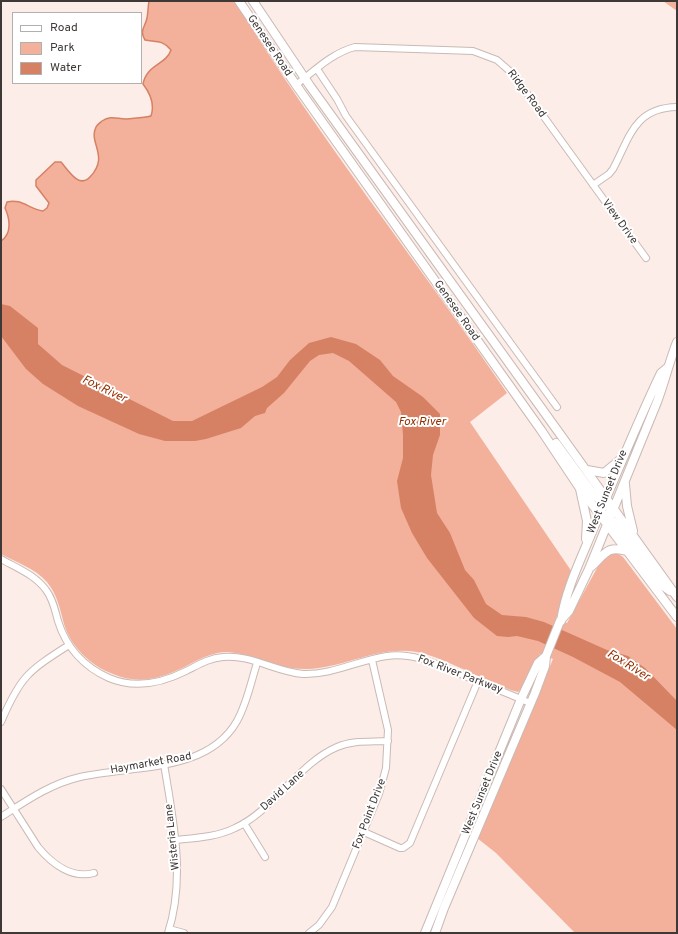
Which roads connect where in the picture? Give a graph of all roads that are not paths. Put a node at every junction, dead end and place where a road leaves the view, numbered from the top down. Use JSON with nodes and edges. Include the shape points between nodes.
{"nodes":[{"id":1,"x":239,"y":1,"type":"edge"},
{"id":2,"x":253,"y":1,"type":"edge"},
{"id":3,"x":316,"y":69,"type":"junction"},
{"id":4,"x":305,"y":78,"type":"junction"},
{"id":5,"x":296,"y":85,"type":"junction"},
{"id":6,"x":677,"y":107,"type":"edge"},
{"id":7,"x":592,"y":185,"type":"junction"},
{"id":8,"x":646,"y":258,"type":"dead end"},
{"id":9,"x":677,"y":342,"type":"edge"},
{"id":10,"x":667,"y":368,"type":"junction"},
{"id":11,"x":557,"y":407,"type":"dead end"},
{"id":12,"x":541,"y":430,"type":"junction"},
{"id":13,"x":622,"y":458,"type":"junction"},
{"id":14,"x":587,"y":470,"type":"junction"},
{"id":15,"x":625,"y":483,"type":"junction"},
{"id":16,"x":579,"y":486,"type":"junction"},
{"id":17,"x":605,"y":501,"type":"junction"},
{"id":18,"x":614,"y":508,"type":"junction"},
{"id":19,"x":600,"y":514,"type":"junction"},
{"id":20,"x":609,"y":520,"type":"junction"},
{"id":21,"x":634,"y":536,"type":"junction"},
{"id":22,"x":586,"y":548,"type":"junction"},
{"id":23,"x":627,"y":551,"type":"junction"},
{"id":24,"x":1,"y":559,"type":"edge"},
{"id":25,"x":588,"y":569,"type":"junction"},
{"id":26,"x":676,"y":595,"type":"edge"},
{"id":27,"x":677,"y":617,"type":"edge"},
{"id":28,"x":560,"y":622,"type":"junction"},
{"id":29,"x":69,"y":645,"type":"junction"},
{"id":30,"x":546,"y":656,"type":"junction"},
{"id":31,"x":372,"y":660,"type":"junction"},
{"id":32,"x":257,"y":663,"type":"junction"},
{"id":33,"x":478,"y":681,"type":"junction"},
{"id":34,"x":521,"y":699,"type":"junction"},
{"id":35,"x":530,"y":703,"type":"junction"},
{"id":36,"x":1,"y":722,"type":"edge"},
{"id":37,"x":388,"y":740,"type":"junction"},
{"id":38,"x":164,"y":764,"type":"junction"},
{"id":39,"x":1,"y":789,"type":"edge"},
{"id":40,"x":13,"y":809,"type":"junction"},
{"id":41,"x":1,"y":817,"type":"edge"},
{"id":42,"x":244,"y":823,"type":"junction"},
{"id":43,"x":364,"y":832,"type":"junction"},
{"id":44,"x":175,"y":840,"type":"junction"},
{"id":45,"x":265,"y":857,"type":"dead end"},
{"id":46,"x":94,"y":873,"type":"dead end"},
{"id":47,"x":168,"y":931,"type":"edge"},
{"id":48,"x":184,"y":933,"type":"edge"},
{"id":49,"x":309,"y":933,"type":"edge"},
{"id":50,"x":425,"y":933,"type":"edge"},
{"id":51,"x":435,"y":933,"type":"edge"}],
"edges":[{"from":1,"to":5,"type":"main road","name":"Genesee Road"},
{"from":2,"to":4,"type":"main road","name":"Genesee Road"},
{"from":3,"to":4,"type":"street","name":"Ridge Road"},
{"from":3,"to":7,"type":"street","name":"Ridge Road","via":[[344,50],[355,47],[463,50],[482,53],[497,60],[513,74]]},
{"from":3,"to":11,"type":"street","via":[[346,116]]},
{"from":4,"to":5,"type":"street","name":"Ridge Road"},
{"from":4,"to":14,"type":"main road","name":"Genesee Road"},
{"from":5,"to":12,"type":"main road","name":"Genesee Road"},
{"from":6,"to":7,"type":"street","via":[[657,110],[637,122],[613,169]]},
{"from":7,"to":8,"type":"street","name":"View Drive"},
{"from":9,"to":10,"type":"main road","name":"West Sunset Drive"},
{"from":10,"to":13,"type":"main road","name":"West Sunset Drive","via":[[661,373]]},
{"from":10,"to":15,"type":"main road","name":"West Sunset Drive","via":[[667,376]]},
{"from":12,"to":16,"type":"main road","name":"Genesee Road"},
{"from":12,"to":17,"type":"main road","via":[[551,437],[594,496]]},
{"from":13,"to":14,"type":"main road","via":[[604,473]]},
{"from":13,"to":17,"type":"main road","name":"West Sunset Drive"},
{"from":14,"to":17,"type":"main road","name":"Genesee Road"},
{"from":15,"to":18,"type":"main road","name":"West Sunset Drive"},
{"from":15,"to":21,"type":"main road"},
{"from":16,"to":19,"type":"main road","name":"Genesee Road"},
{"from":16,"to":22,"type":"main road","via":[[587,521]]},
{"from":17,"to":18,"type":"main road","name":"Genesee Road"},
{"from":17,"to":19,"type":"main road","name":"West Sunset Drive"},
{"from":18,"to":20,"type":"main road","name":"West Sunset Drive"},
{"from":18,"to":21,"type":"main road","name":"Genesee Road"},
{"from":19,"to":20,"type":"main road","name":"Genesee Road"},
{"from":19,"to":22,"type":"main road","name":"West Sunset Drive"},
{"from":20,"to":23,"type":"main road","name":"Genesee Road"},
{"from":20,"to":25,"type":"main road","name":"West Sunset Drive"},
{"from":20,"to":26,"type":"main road","via":[[659,583]]},
{"from":21,"to":26,"type":"main road","name":"Genesee Road"},
{"from":22,"to":28,"type":"main road","name":"West Sunset Drive"},
{"from":23,"to":25,"type":"main road","via":[[610,549]]},
{"from":23,"to":27,"type":"main road","name":"Genesee Road"},
{"from":24,"to":29,"type":"street","name":"Fox River Parkway","via":[[30,574],[46,590]]},
{"from":25,"to":28,"type":"main road","name":"West Sunset Drive","via":[[569,611]]},
{"from":28,"to":30,"type":"main road","name":"West Sunset Drive"},
{"from":29,"to":32,"type":"street","name":"Fox River Parkway","via":[[81,660],[97,672],[129,683],[166,680],[215,658],[231,657]]},
{"from":29,"to":36,"type":"street","via":[[39,664],[23,678]]},
{"from":30,"to":34,"type":"main road","name":"West Sunset Drive","via":[[538,663]]},
{"from":30,"to":35,"type":"main road","name":"West Sunset Drive","via":[[545,666]]},
{"from":31,"to":32,"type":"street","name":"Fox River Parkway","via":[[320,673],[305,674]]},
{"from":31,"to":33,"type":"street","name":"Fox River Parkway","via":[[401,655],[417,657]]},
{"from":31,"to":37,"type":"street","name":"Fox Point Drive","via":[[386,717]]},
{"from":32,"to":38,"type":"street","name":"Haymarket Road","via":[[241,714],[224,738],[198,756]]},
{"from":33,"to":34,"type":"street","name":"Fox River Parkway"},
{"from":33,"to":43,"type":"street","via":[[410,843],[400,848]]},
{"from":34,"to":35,"type":"street","name":"Fox River Parkway"},
{"from":34,"to":50,"type":"main road","name":"West Sunset Drive"},
{"from":35,"to":51,"type":"main road","name":"West Sunset Drive"},
{"from":37,"to":42,"type":"street","name":"David Lane","via":[[353,743],[331,750]]},
{"from":37,"to":43,"type":"street","name":"Fox Point Drive","via":[[384,780]]},
{"from":38,"to":40,"type":"street","name":"Haymarket Road","via":[[78,778],[45,790]]},
{"from":38,"to":44,"type":"street","name":"Wisteria Lane"},
{"from":39,"to":40,"type":"street"},
{"from":40,"to":41,"type":"street","name":"Haymarket Road"},
{"from":40,"to":46,"type":"street","via":[[38,847],[54,863],[76,874]]},
{"from":42,"to":44,"type":"street","name":"David Lane","via":[[220,834]]},
{"from":42,"to":45,"type":"street"},
{"from":43,"to":49,"type":"street","name":"Fox Point Drive","via":[[332,907]]},
{"from":44,"to":47,"type":"street","name":"Wisteria Lane","via":[[178,872]]},
{"from":47,"to":48,"type":"street"}]}
